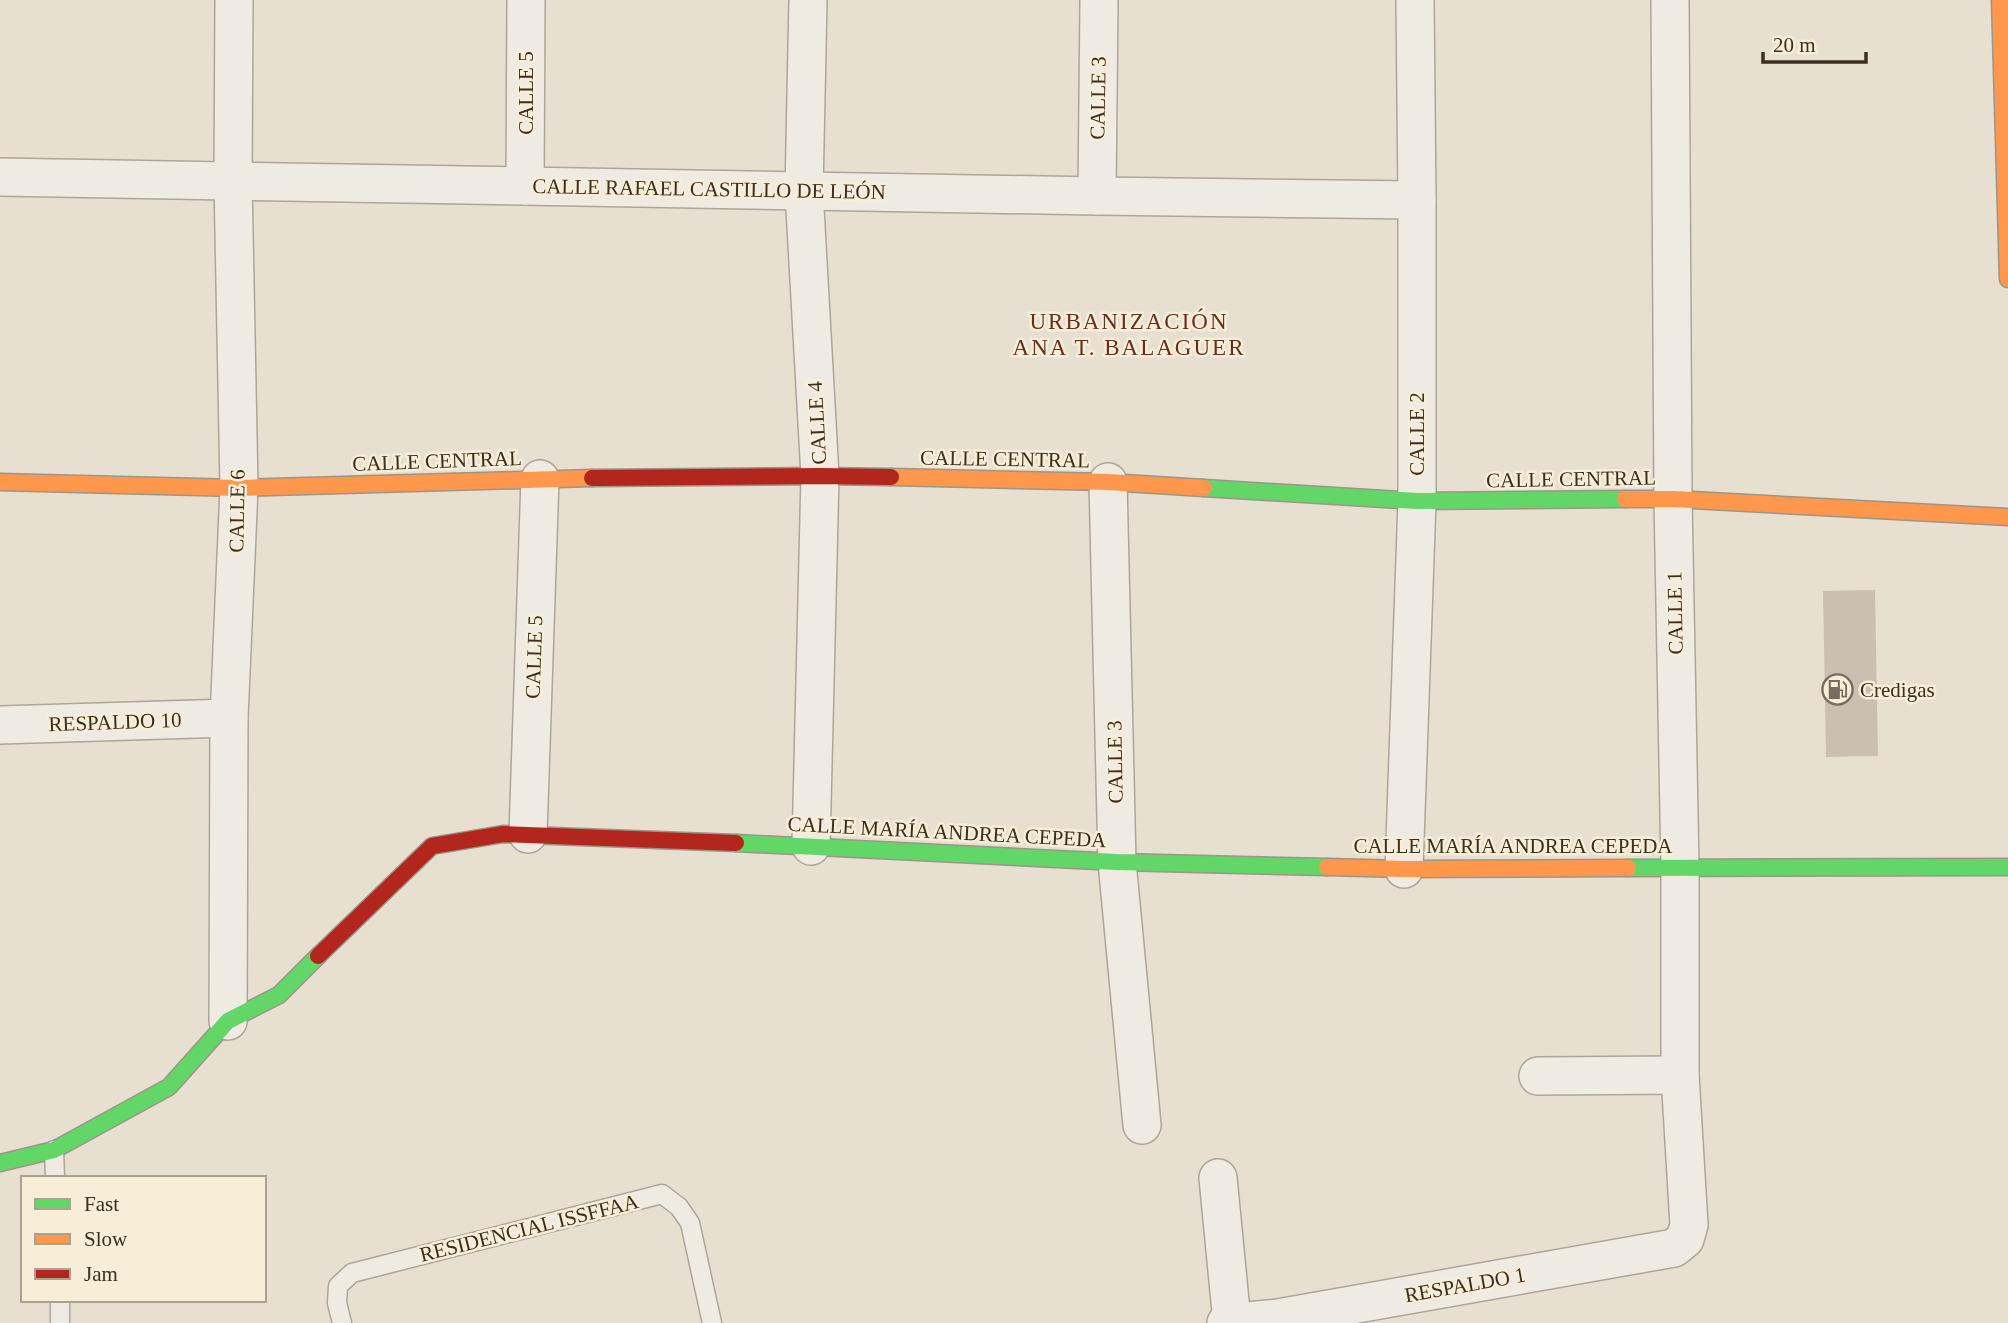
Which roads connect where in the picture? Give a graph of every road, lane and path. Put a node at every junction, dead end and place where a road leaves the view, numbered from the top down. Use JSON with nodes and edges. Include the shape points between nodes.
{"nodes":[{"id":1,"x":234,"y":0,"type":"edge"},
{"id":2,"x":526,"y":0,"type":"edge"},
{"id":3,"x":808,"y":0,"type":"edge"},
{"id":4,"x":1099,"y":0,"type":"edge"},
{"id":5,"x":1415,"y":0,"type":"edge"},
{"id":6,"x":1670,"y":0,"type":"edge"},
{"id":7,"x":2000,"y":0,"type":"edge"},
{"id":8,"x":0,"y":177,"type":"edge"},
{"id":9,"x":233,"y":181,"type":"junction"},
{"id":10,"x":525,"y":186,"type":"junction"},
{"id":11,"x":804,"y":191,"type":"junction"},
{"id":12,"x":1097,"y":196,"type":"junction"},
{"id":13,"x":1417,"y":200,"type":"junction"},
{"id":14,"x":2008,"y":279,"type":"edge"},
{"id":15,"x":820,"y":476,"type":"junction"},
{"id":16,"x":540,"y":479,"type":"junction"},
{"id":17,"x":0,"y":482,"type":"edge"},
{"id":18,"x":1108,"y":482,"type":"junction"},
{"id":19,"x":239,"y":488,"type":"junction"},
{"id":20,"x":1673,"y":499,"type":"junction"},
{"id":21,"x":1417,"y":501,"type":"junction"},
{"id":22,"x":2008,"y":517,"type":"edge"},
{"id":23,"x":229,"y":718,"type":"junction"},
{"id":24,"x":0,"y":725,"type":"edge"},
{"id":25,"x":528,"y":834,"type":"junction"},
{"id":26,"x":811,"y":846,"type":"junction"},
{"id":27,"x":1117,"y":862,"type":"junction"},
{"id":28,"x":1680,"y":867,"type":"junction"},
{"id":29,"x":2008,"y":867,"type":"edge"},
{"id":30,"x":1404,"y":869,"type":"junction"},
{"id":31,"x":228,"y":1021,"type":"junction"},
{"id":32,"x":1538,"y":1076,"type":"dead end"},
{"id":33,"x":1680,"y":1076,"type":"junction"},
{"id":34,"x":1143,"y":1125,"type":"dead end"},
{"id":35,"x":54,"y":1150,"type":"junction"},
{"id":36,"x":0,"y":1163,"type":"edge"},
{"id":37,"x":55,"y":1176,"type":"edge"},
{"id":38,"x":1218,"y":1178,"type":"dead end"},
{"id":39,"x":1689,"y":1225,"type":"joint"},
{"id":40,"x":60,"y":1302,"type":"edge"},
{"id":41,"x":1279,"y":1320,"type":"edge"},
{"id":42,"x":1232,"y":1322,"type":"edge"},
{"id":43,"x":60,"y":1323,"type":"edge"},
{"id":44,"x":342,"y":1323,"type":"edge"},
{"id":45,"x":712,"y":1323,"type":"edge"},
{"id":46,"x":1226,"y":1323,"type":"edge"}],
"edges":[{"from":1,"to":9,"type":"street","name":"CALLE 6"},
{"from":2,"to":10,"type":"street","name":"CALLE 5"},
{"from":3,"to":11,"type":"street","name":"CALLE 4"},
{"from":4,"to":12,"type":"street","name":"CALLE 3"},
{"from":5,"to":13,"type":"street","name":"CALLE 2"},
{"from":6,"to":20,"type":"street","name":"CALLE 1"},
{"from":7,"to":14,"type":"street"},
{"from":8,"to":9,"type":"street","name":"CALLE RAFAEL CASTILLO DE LEÓN"},
{"from":9,"to":10,"type":"street","name":"CALLE RAFAEL CASTILLO DE LEÓN"},
{"from":9,"to":19,"type":"street","name":"CALLE 6"},
{"from":10,"to":11,"type":"street","name":"CALLE RAFAEL CASTILLO DE LEÓN"},
{"from":11,"to":12,"type":"street","name":"CALLE RAFAEL CASTILLO DE LEÓN"},
{"from":11,"to":15,"type":"street","name":"CALLE 4"},
{"from":12,"to":13,"type":"street","name":"CALLE RAFAEL CASTILLO DE LEÓN"},
{"from":13,"to":21,"type":"street","name":"CALLE 2"},
{"from":15,"to":16,"type":"street","name":"CALLE CENTRAL"},
{"from":15,"to":18,"type":"street","name":"CALLE CENTRAL"},
{"from":15,"to":26,"type":"street","name":"CALLE 4"},
{"from":16,"to":19,"type":"street","name":"CALLE CENTRAL"},
{"from":16,"to":25,"type":"street","name":"CALLE 5"},
{"from":17,"to":19,"type":"street","name":"CALLE CENTRAL"},
{"from":18,"to":21,"type":"street","name":"CALLE CENTRAL"},
{"from":18,"to":27,"type":"street","name":"CALLE 3"},
{"from":19,"to":23,"type":"street","name":"CALLE 6"},
{"from":20,"to":21,"type":"street","name":"CALLE CENTRAL"},
{"from":20,"to":22,"type":"street","name":"CALLE CENTRAL"},
{"from":20,"to":28,"type":"street","name":"CALLE 1"},
{"from":21,"to":30,"type":"street","name":"CALLE 2"},
{"from":23,"to":24,"type":"street","name":"RESPALDO 10"},
{"from":23,"to":31,"type":"street","name":"CALLE 6"},
{"from":25,"to":26,"type":"street","name":"CALLE MARÍA ANDREA CEPEDA"},
{"from":25,"to":31,"type":"street","name":"CALLE MARÍA ANDREA CEPEDA","via":[[432,846],[279,995]]},
{"from":26,"to":27,"type":"street","name":"CALLE MARÍA ANDREA CEPEDA"},
{"from":27,"to":30,"type":"street","name":"CALLE MARÍA ANDREA CEPEDA"},
{"from":27,"to":34,"type":"street","name":"CALLE 3"},
{"from":28,"to":29,"type":"street","name":"CALLE MARÍA ANDREA CEPEDA"},
{"from":28,"to":30,"type":"street","name":"CALLE MARÍA ANDREA CEPEDA"},
{"from":28,"to":33,"type":"street","name":"CALLE 1"},
{"from":31,"to":35,"type":"street","name":"CALLE MARÍA ANDREA CEPEDA","via":[[169,1087]]},
{"from":32,"to":33,"type":"street"},
{"from":33,"to":39,"type":"street","name":"CALLE 1"},
{"from":35,"to":36,"type":"street","name":"CALLE MARÍA ANDREA CEPEDA"},
{"from":35,"to":37,"type":"lane"},
{"from":38,"to":42,"type":"street"},
{"from":39,"to":41,"type":"street","name":"RESPALDO 1","via":[[1685,1239],[1674,1248]]},
{"from":40,"to":43,"type":"lane"},
{"from":41,"to":42,"type":"street","name":"RESPALDO 1"},
{"from":42,"to":46,"type":"street","name":"RESPALDO 1"},
{"from":44,"to":45,"type":"lane","name":"RESIDENCIAL ISSFFAA","via":[[338,1286],[352,1273],[662,1194],[690,1223]]}]}
